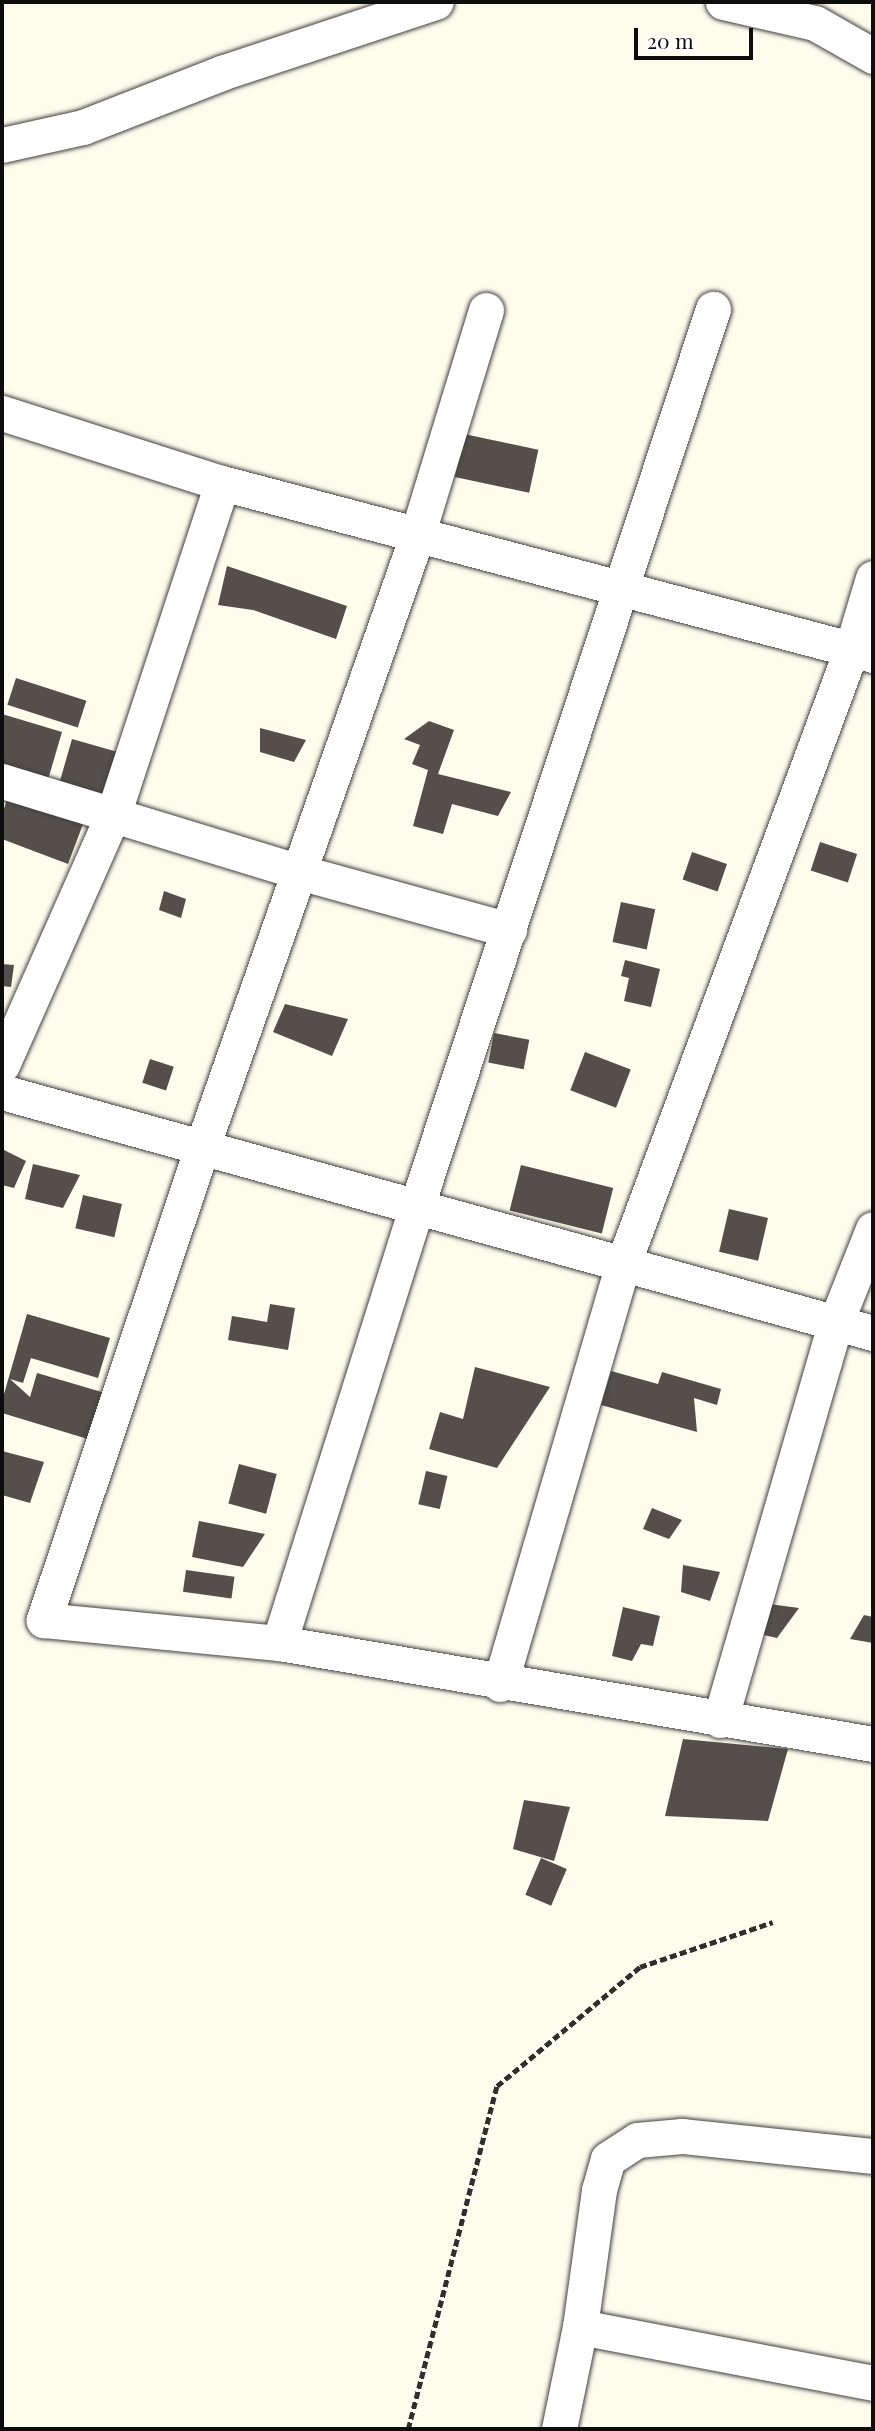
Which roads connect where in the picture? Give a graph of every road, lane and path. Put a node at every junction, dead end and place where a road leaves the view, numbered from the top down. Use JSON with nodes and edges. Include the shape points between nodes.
{"nodes":[{"id":1,"x":436,"y":2,"type":"edge"},
{"id":2,"x":723,"y":2,"type":"edge"},
{"id":3,"x":873,"y":56,"type":"edge"},
{"id":4,"x":2,"y":145,"type":"edge"},
{"id":5,"x":713,"y":309,"type":"dead end"},
{"id":6,"x":486,"y":310,"type":"dead end"},
{"id":7,"x":2,"y":413,"type":"edge"},
{"id":8,"x":222,"y":483,"type":"junction"},
{"id":9,"x":417,"y":536,"type":"junction"},
{"id":10,"x":873,"y":578,"type":"edge"},
{"id":11,"x":623,"y":590,"type":"junction"},
{"id":12,"x":862,"y":651,"type":"edge"},
{"id":13,"x":2,"y":781,"type":"edge"},
{"id":14,"x":113,"y":815,"type":"junction"},
{"id":15,"x":299,"y":872,"type":"junction"},
{"id":16,"x":509,"y":930,"type":"junction"},
{"id":17,"x":2,"y":1065,"type":"edge"},
{"id":18,"x":2,"y":1092,"type":"edge"},
{"id":19,"x":201,"y":1150,"type":"junction"},
{"id":20,"x":416,"y":1208,"type":"junction"},
{"id":21,"x":873,"y":1229,"type":"edge"},
{"id":22,"x":623,"y":1264,"type":"junction"},
{"id":23,"x":836,"y":1322,"type":"junction"},
{"id":24,"x":873,"y":1333,"type":"edge"},
{"id":25,"x":279,"y":1643,"type":"junction"},
{"id":26,"x":500,"y":1684,"type":"junction"},
{"id":27,"x":720,"y":1720,"type":"junction"},
{"id":28,"x":873,"y":1744,"type":"edge"},
{"id":29,"x":773,"y":1922,"type":"dead end"},
{"id":30,"x":873,"y":2156,"type":"edge"},
{"id":31,"x":580,"y":2328,"type":"junction"},
{"id":32,"x":873,"y":2383,"type":"edge"},
{"id":33,"x":408,"y":2429,"type":"edge"},
{"id":34,"x":559,"y":2429,"type":"edge"}],
"edges":[{"from":1,"to":4,"type":"street","via":[[224,72],[83,127]]},
{"from":2,"to":3,"type":"street","via":[[816,23]]},
{"from":5,"to":11,"type":"street"},
{"from":6,"to":9,"type":"street"},
{"from":7,"to":8,"type":"street"},
{"from":8,"to":9,"type":"street"},
{"from":8,"to":14,"type":"street"},
{"from":9,"to":11,"type":"street"},
{"from":9,"to":15,"type":"street"},
{"from":10,"to":12,"type":"street"},
{"from":11,"to":12,"type":"street"},
{"from":11,"to":16,"type":"street"},
{"from":12,"to":22,"type":"street"},
{"from":13,"to":14,"type":"street"},
{"from":14,"to":15,"type":"street"},
{"from":14,"to":17,"type":"street"},
{"from":15,"to":16,"type":"street"},
{"from":15,"to":19,"type":"street"},
{"from":16,"to":20,"type":"street"},
{"from":18,"to":19,"type":"street"},
{"from":19,"to":20,"type":"street"},
{"from":19,"to":25,"type":"street","via":[[44,1620]]},
{"from":20,"to":22,"type":"street"},
{"from":20,"to":25,"type":"street"},
{"from":21,"to":23,"type":"street"},
{"from":22,"to":23,"type":"street"},
{"from":22,"to":26,"type":"street"},
{"from":23,"to":24,"type":"street"},
{"from":23,"to":27,"type":"street"},
{"from":25,"to":26,"type":"street"},
{"from":26,"to":27,"type":"street"},
{"from":27,"to":28,"type":"street"},
{"from":29,"to":33,"type":"path","via":[[640,1967],[497,2086]]},
{"from":30,"to":31,"type":"street","via":[[682,2136],[637,2140],[608,2159],[599,2190]]},
{"from":31,"to":32,"type":"street"},
{"from":31,"to":34,"type":"street"}]}
